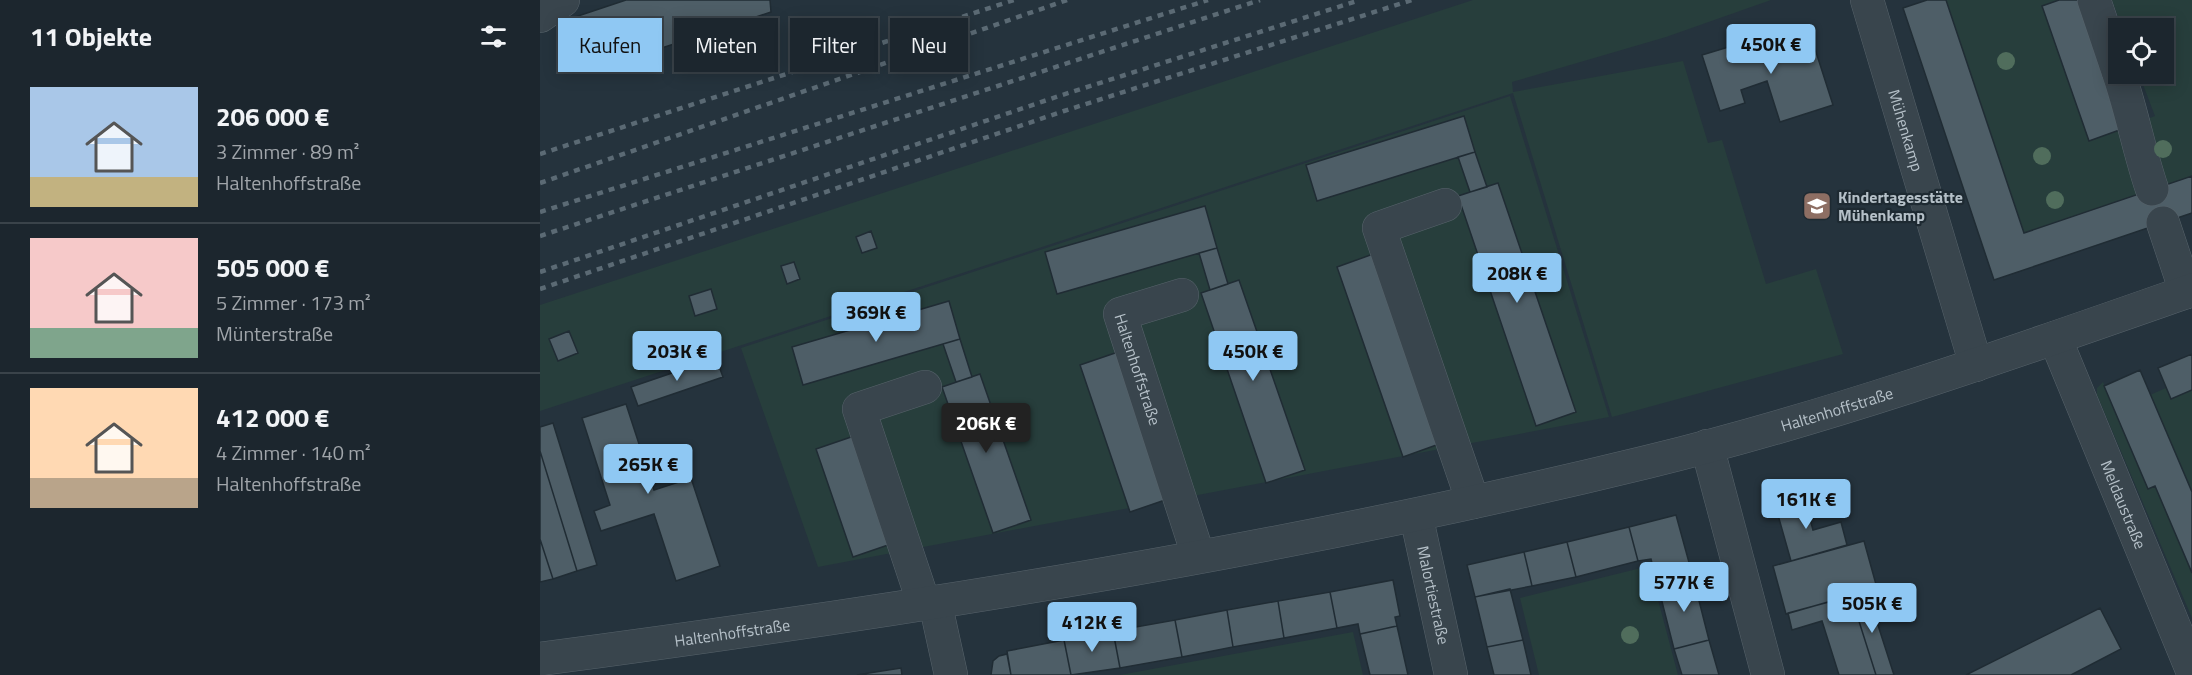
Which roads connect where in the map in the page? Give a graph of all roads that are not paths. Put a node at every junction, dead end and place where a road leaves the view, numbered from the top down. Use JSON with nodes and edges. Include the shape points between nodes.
{"nodes":[{"id":1,"x":563,"y":0,"type":"edge"},
{"id":2,"x":1867,"y":0,"type":"edge"},
{"id":3,"x":2094,"y":0,"type":"edge"},
{"id":4,"x":540,"y":16,"type":"edge"},
{"id":5,"x":2108,"y":42,"type":"edge"},
{"id":6,"x":2122,"y":84,"type":"edge"},
{"id":7,"x":2152,"y":189,"type":"dead end"},
{"id":8,"x":1445,"y":206,"type":"dead end"},
{"id":9,"x":2163,"y":223,"type":"dead end"},
{"id":10,"x":2189,"y":291,"type":"edge"},
{"id":11,"x":1182,"y":295,"type":"dead end"},
{"id":12,"x":2055,"y":338,"type":"junction"},
{"id":13,"x":1976,"y":364,"type":"junction"},
{"id":14,"x":925,"y":387,"type":"dead end"},
{"id":15,"x":1707,"y":446,"type":"junction"},
{"id":16,"x":1473,"y":502,"type":"junction"},
{"id":17,"x":1416,"y":515,"type":"junction"},
{"id":18,"x":1198,"y":555,"type":"junction"},
{"id":19,"x":930,"y":603,"type":"junction"},
{"id":20,"x":540,"y":659,"type":"edge"},
{"id":21,"x":2192,"y":670,"type":"edge"},
{"id":22,"x":951,"y":675,"type":"edge"},
{"id":23,"x":1451,"y":675,"type":"edge"},
{"id":24,"x":1768,"y":675,"type":"edge"}],
"edges":[{"from":1,"to":4,"type":"street"},
{"from":2,"to":13,"type":"street","name":"Mühenkamp"},
{"from":3,"to":5,"type":"street"},
{"from":6,"to":7,"type":"street"},
{"from":8,"to":16,"type":"street","via":[[1379,228]]},
{"from":9,"to":10,"type":"street"},
{"from":10,"to":12,"type":"street","name":"Haltenhoffstraße"},
{"from":11,"to":18,"type":"street","name":"Haltenhoffstraße","via":[[1120,314]]},
{"from":12,"to":13,"type":"street","name":"Haltenhoffstraße"},
{"from":12,"to":21,"type":"street","name":"Meldaustraße"},
{"from":13,"to":15,"type":"street","name":"Haltenhoffstraße"},
{"from":14,"to":19,"type":"street","via":[[859,409]]},
{"from":15,"to":16,"type":"street","name":"Haltenhoffstraße"},
{"from":15,"to":24,"type":"street"},
{"from":16,"to":17,"type":"street","name":"Haltenhoffstraße"},
{"from":17,"to":18,"type":"street","name":"Haltenhoffstraße"},
{"from":17,"to":23,"type":"street","name":"Malortiestraße"},
{"from":18,"to":19,"type":"street","name":"Haltenhoffstraße"},
{"from":19,"to":20,"type":"street","name":"Haltenhoffstraße"},
{"from":19,"to":22,"type":"street"}]}
